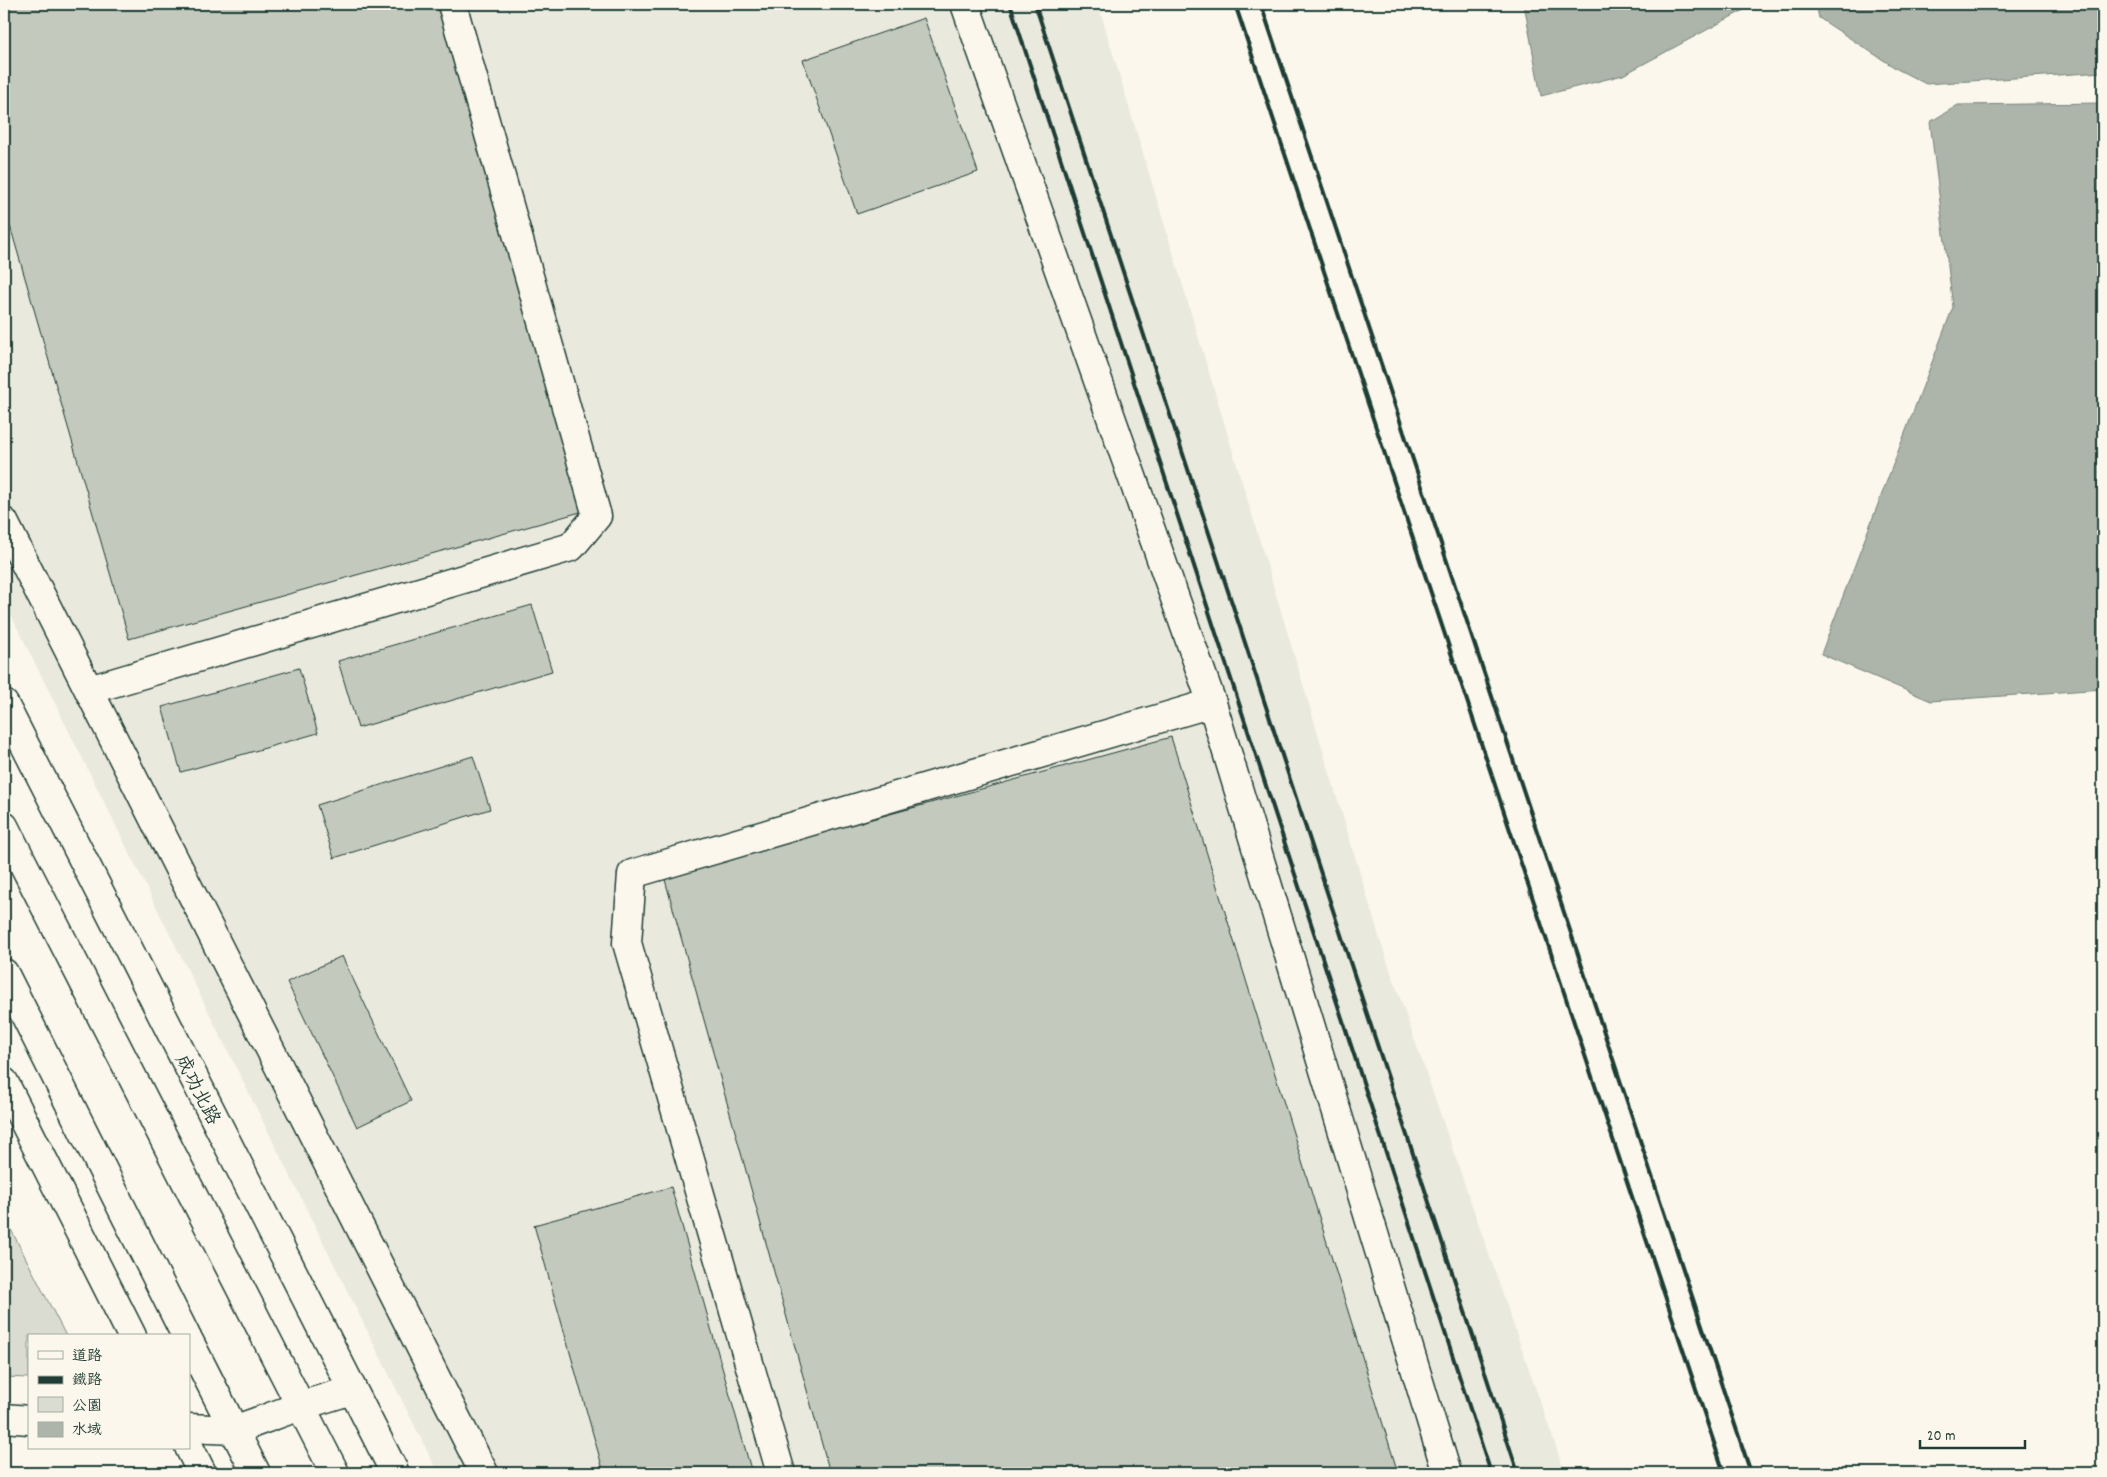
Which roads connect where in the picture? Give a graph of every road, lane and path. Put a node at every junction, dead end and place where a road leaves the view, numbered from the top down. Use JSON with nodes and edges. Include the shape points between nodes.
{"nodes":[{"id":1,"x":452,"y":4,"type":"edge"},
{"id":2,"x":965,"y":4,"type":"edge"},
{"id":3,"x":4,"y":522,"type":"edge"},
{"id":4,"x":89,"y":690,"type":"junction"},
{"id":5,"x":1212,"y":703,"type":"junction"},
{"id":6,"x":4,"y":704,"type":"edge"},
{"id":7,"x":4,"y":826,"type":"edge"},
{"id":8,"x":4,"y":973,"type":"edge"},
{"id":9,"x":4,"y":1082,"type":"edge"},
{"id":10,"x":131,"y":1334,"type":"edge"},
{"id":11,"x":185,"y":1334,"type":"edge"},
{"id":12,"x":190,"y":1343,"type":"edge"},
{"id":13,"x":352,"y":1390,"type":"junction"},
{"id":14,"x":300,"y":1406,"type":"junction"},
{"id":15,"x":4,"y":1418,"type":"edge"},
{"id":16,"x":28,"y":1420,"type":"edge"},
{"id":17,"x":190,"y":1428,"type":"edge"},
{"id":18,"x":234,"y":1430,"type":"junction"},
{"id":19,"x":190,"y":1449,"type":"edge"},
{"id":20,"x":202,"y":1473,"type":"edge"},
{"id":21,"x":256,"y":1473,"type":"edge"},
{"id":22,"x":335,"y":1473,"type":"edge"},
{"id":23,"x":395,"y":1473,"type":"edge"},
{"id":24,"x":484,"y":1473,"type":"edge"},
{"id":25,"x":781,"y":1473,"type":"edge"},
{"id":26,"x":1447,"y":1473,"type":"edge"}],
"edges":[{"from":1,"to":4,"type":"main road","via":[[597,516],[571,547]]},
{"from":2,"to":5,"type":"main road"},
{"from":3,"to":4,"type":"main road"},
{"from":4,"to":24,"type":"main road"},
{"from":5,"to":25,"type":"main road","via":[[632,874],[627,943]]},
{"from":5,"to":26,"type":"main road"},
{"from":6,"to":13,"type":"main road","name":"成功北路"},
{"from":7,"to":14,"type":"main road"},
{"from":8,"to":11,"type":"main road"},
{"from":9,"to":10,"type":"main road"},
{"from":12,"to":18,"type":"main road"},
{"from":13,"to":14,"type":"main road"},
{"from":13,"to":23,"type":"main road","name":"成功北路"},
{"from":14,"to":18,"type":"main road"},
{"from":14,"to":22,"type":"main road"},
{"from":15,"to":16,"type":"main road"},
{"from":17,"to":18,"type":"main road"},
{"from":18,"to":21,"type":"main road"},
{"from":19,"to":20,"type":"main road"}]}
